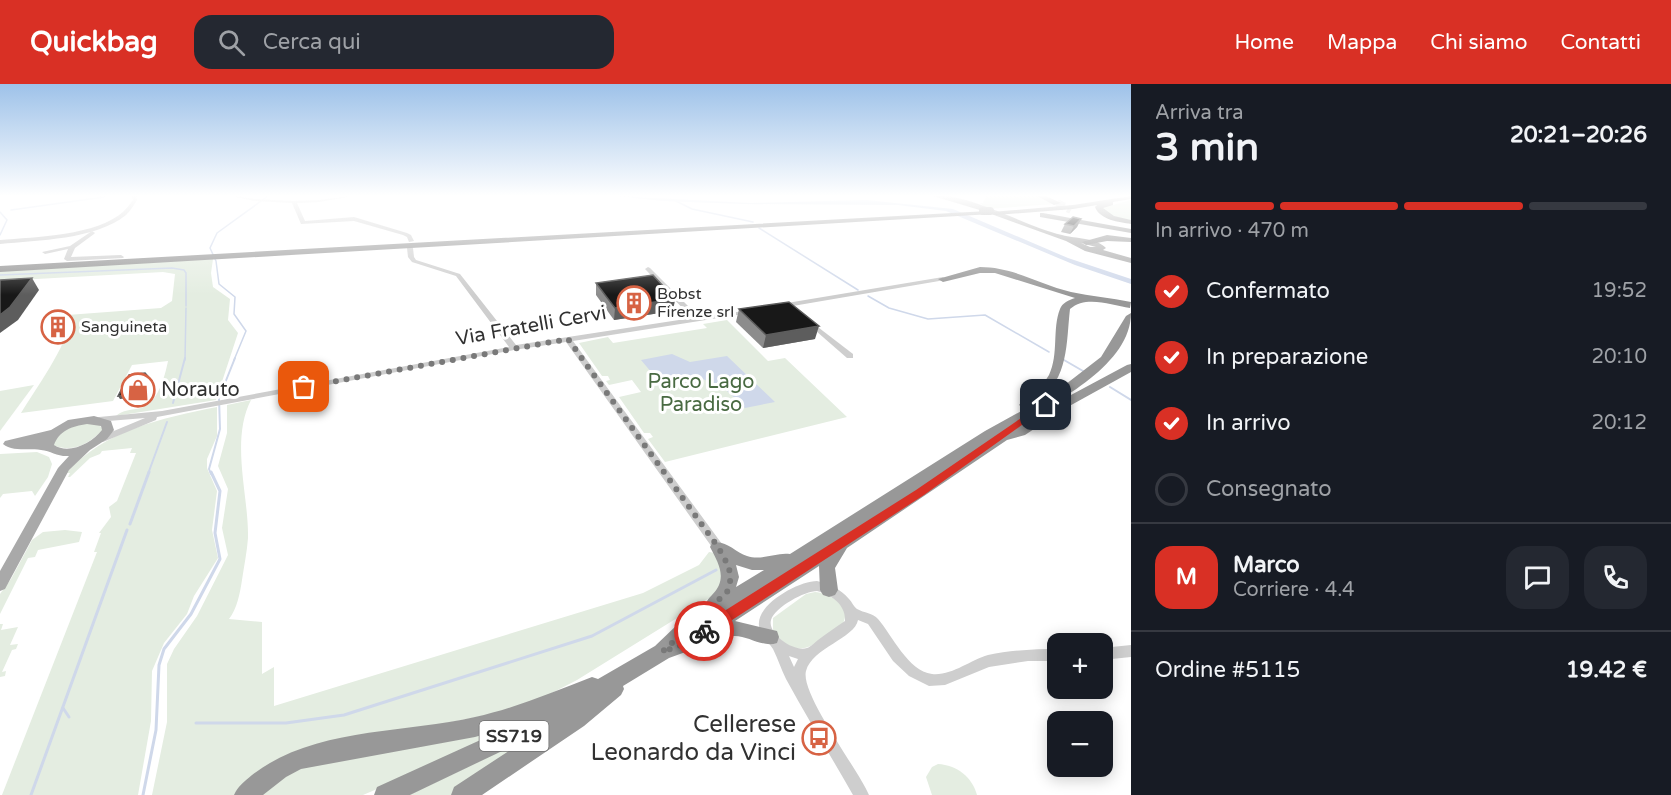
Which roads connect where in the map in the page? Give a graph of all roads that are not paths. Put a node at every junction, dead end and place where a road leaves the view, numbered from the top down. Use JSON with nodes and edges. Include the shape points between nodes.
{"nodes":[{"id":1,"x":94,"y":229,"type":"joint"},
{"id":2,"x":389,"y":229,"type":"edge"},
{"id":3,"x":686,"y":229,"type":"edge"},
{"id":4,"x":1040,"y":229,"type":"edge"},
{"id":5,"x":1131,"y":241,"type":"edge"},
{"id":6,"x":0,"y":242,"type":"edge"},
{"id":7,"x":1082,"y":243,"type":"junction"},
{"id":8,"x":72,"y":247,"type":"junction"},
{"id":9,"x":1099,"y":248,"type":"junction"},
{"id":10,"x":45,"y":252,"type":"dead end"},
{"id":11,"x":121,"y":257,"type":"dead end"},
{"id":12,"x":1131,"y":260,"type":"edge"},
{"id":13,"x":0,"y":268,"type":"edge"},
{"id":14,"x":648,"y":269,"type":"dead end"},
{"id":15,"x":943,"y":279,"type":"joint"},
{"id":16,"x":1044,"y":286,"type":"junction"},
{"id":17,"x":1099,"y":299,"type":"junction"},
{"id":18,"x":787,"y":305,"type":"junction"},
{"id":19,"x":1130,"y":305,"type":"edge"},
{"id":20,"x":776,"y":307,"type":"edge"},
{"id":21,"x":1065,"y":308,"type":"junction"},
{"id":22,"x":753,"y":310,"type":"edge"},
{"id":23,"x":795,"y":312,"type":"edge"},
{"id":24,"x":1131,"y":316,"type":"edge"},
{"id":25,"x":803,"y":318,"type":"edge"},
{"id":26,"x":697,"y":319,"type":"junction"},
{"id":27,"x":568,"y":339,"type":"junction"},
{"id":28,"x":514,"y":348,"type":"junction"},
{"id":29,"x":850,"y":356,"type":"dead end"},
{"id":30,"x":1131,"y":367,"type":"edge"},
{"id":31,"x":162,"y":414,"type":"junction"},
{"id":32,"x":99,"y":420,"type":"junction"},
{"id":33,"x":54,"y":433,"type":"junction"},
{"id":34,"x":996,"y":435,"type":"junction"},
{"id":35,"x":100,"y":440,"type":"junction"},
{"id":36,"x":4,"y":444,"type":"edge"},
{"id":37,"x":86,"y":448,"type":"junction"},
{"id":38,"x":51,"y":449,"type":"junction"},
{"id":39,"x":843,"y":542,"type":"junction"},
{"id":40,"x":718,"y":547,"type":"junction"},
{"id":41,"x":801,"y":555,"type":"junction"},
{"id":42,"x":0,"y":573,"type":"edge"},
{"id":43,"x":0,"y":585,"type":"edge"},
{"id":44,"x":829,"y":590,"type":"junction"},
{"id":45,"x":851,"y":612,"type":"junction"},
{"id":46,"x":684,"y":637,"type":"junction"},
{"id":47,"x":773,"y":640,"type":"junction"},
{"id":48,"x":1131,"y":651,"type":"edge"},
{"id":49,"x":1113,"y":653,"type":"edge"},
{"id":50,"x":808,"y":654,"type":"junction"},
{"id":51,"x":1047,"y":655,"type":"edge"},
{"id":52,"x":638,"y":667,"type":"junction"},
{"id":53,"x":805,"y":698,"type":"junction"},
{"id":54,"x":245,"y":795,"type":"edge"},
{"id":55,"x":385,"y":795,"type":"edge"},
{"id":56,"x":462,"y":795,"type":"edge"},
{"id":57,"x":861,"y":795,"type":"edge"}],
"edges":[{"from":1,"to":6,"type":"street"},
{"from":1,"to":8,"type":"street"},
{"from":2,"to":28,"type":"street","via":[[409,236],[411,257],[417,262],[459,275]]},
{"from":3,"to":13,"type":"highway"},
{"from":4,"to":7,"type":"main road"},
{"from":5,"to":7,"type":"highway","via":[[1107,238]]},
{"from":5,"to":9,"type":"highway","via":[[1111,241]]},
{"from":7,"to":9,"type":"main road"},
{"from":8,"to":10,"type":"street"},
{"from":8,"to":11,"type":"street","via":[[67,259]]},
{"from":9,"to":12,"type":"main road"},
{"from":14,"to":26,"type":"street"},
{"from":15,"to":16,"type":"highway","via":[[995,270]]},
{"from":15,"to":18,"type":"street"},
{"from":16,"to":17,"type":"highway","via":[[1073,296]]},
{"from":16,"to":21,"type":"highway"},
{"from":17,"to":19,"type":"highway"},
{"from":17,"to":21,"type":"highway","via":[[1077,300]]},
{"from":18,"to":20,"type":"street"},
{"from":18,"to":23,"type":"street"},
{"from":21,"to":34,"type":"highway","via":[[1054,378],[1035,399],[996,424]]},
{"from":22,"to":26,"type":"street","name":"Via Fratelli Cervi"},
{"from":24,"to":34,"type":"highway","number":"SS719","via":[[1106,358],[1094,370]]},
{"from":25,"to":29,"type":"street"},
{"from":26,"to":27,"type":"street","name":"Via Fratelli Cervi"},
{"from":27,"to":28,"type":"street","name":"Via Fratelli Cervi"},
{"from":27,"to":40,"type":"street"},
{"from":28,"to":31,"type":"street","name":"Via Fratelli Cervi"},
{"from":30,"to":34,"type":"highway","via":[[1020,432]]},
{"from":31,"to":32,"type":"street","name":"Via Fratelli Cervi"},
{"from":31,"to":35,"type":"street","name":"Via Fratelli Cervi"},
{"from":32,"to":33,"type":"main road","name":"Via Fratelli Cervi","via":[[74,423]]},
{"from":32,"to":35,"type":"main road","via":[[107,424],[108,430]]},
{"from":33,"to":36,"type":"main road","name":"Via Fratelli Cervi"},
{"from":33,"to":38,"type":"main road"},
{"from":34,"to":39,"type":"highway","number":"SS719"},
{"from":34,"to":41,"type":"highway","number":"SS719"},
{"from":35,"to":37,"type":"main road","name":"Via Fratelli Cervi"},
{"from":36,"to":38,"type":"main road","name":"Via Fratelli Cervi"},
{"from":37,"to":38,"type":"main road","name":"Via Fratelli Cervi","via":[[70,452]]},
{"from":37,"to":43,"type":"main road","via":[[64,468]]},
{"from":38,"to":42,"type":"main road","via":[[58,462],[55,472]]},
{"from":39,"to":44,"type":"highway","via":[[827,567]]},
{"from":39,"to":46,"type":"highway","number":"SS719"},
{"from":40,"to":41,"type":"highway","via":[[751,565]]},
{"from":40,"to":46,"type":"highway","via":[[731,573],[730,585]]},
{"from":41,"to":46,"type":"highway","number":"SS719"},
{"from":44,"to":45,"type":"street"},
{"from":44,"to":47,"type":"street","via":[[806,587],[776,604],[765,621]]},
{"from":45,"to":50,"type":"street","via":[[851,624]]},
{"from":45,"to":51,"type":"street","via":[[872,620],[888,646],[921,677],[938,680],[988,661]]},
{"from":46,"to":47,"type":"highway","via":[[734,628]]},
{"from":46,"to":52,"type":"highway","number":"SS719"},
{"from":47,"to":50,"type":"street","via":[[792,653]]},
{"from":47,"to":53,"type":"street"},
{"from":48,"to":49,"type":"street"},
{"from":50,"to":53,"type":"street","via":[[799,674]]},
{"from":52,"to":54,"type":"highway","via":[[539,708],[475,727],[298,759]]},
{"from":52,"to":55,"type":"highway","number":"SS719","via":[[555,716]]},
{"from":52,"to":56,"type":"highway","via":[[577,719]]},
{"from":53,"to":57,"type":"street"}]}
